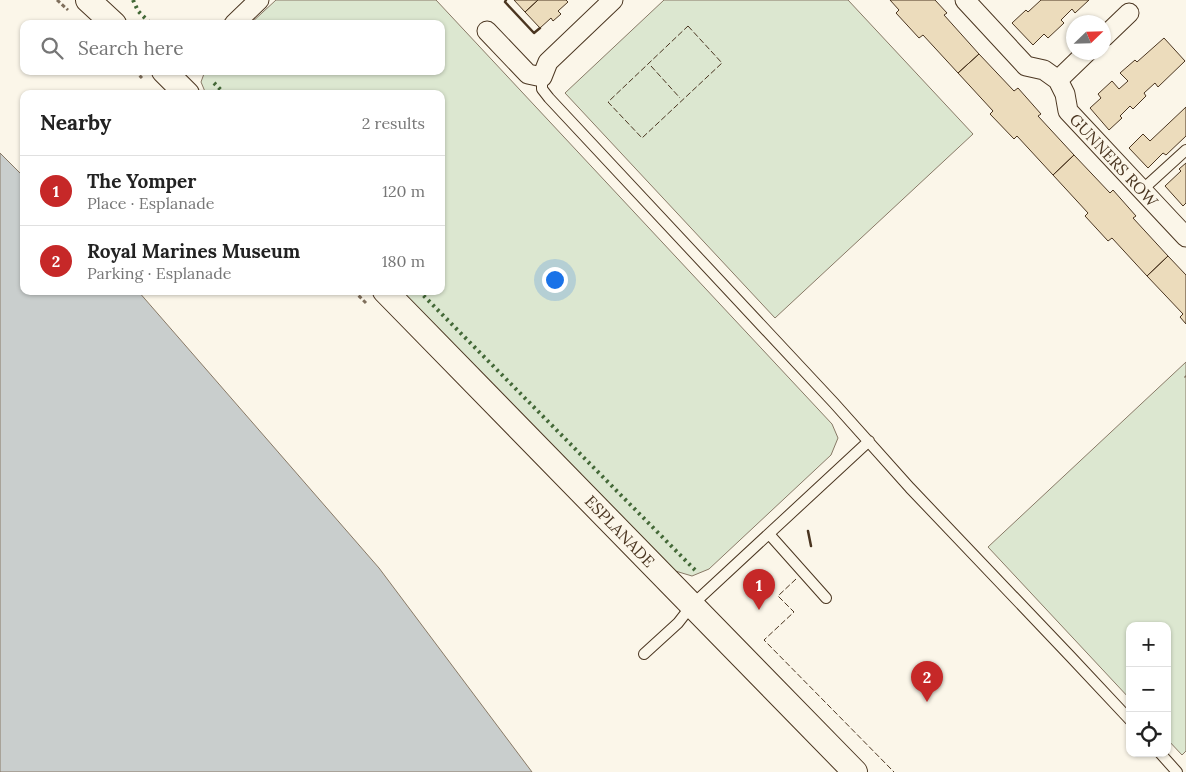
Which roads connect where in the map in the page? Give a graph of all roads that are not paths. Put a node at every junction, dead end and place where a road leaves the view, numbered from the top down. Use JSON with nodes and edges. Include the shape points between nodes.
{"nodes":[{"id":1,"x":88,"y":0,"type":"edge"},
{"id":2,"x":259,"y":0,"type":"edge"},
{"id":3,"x":613,"y":0,"type":"edge"},
{"id":4,"x":965,"y":0,"type":"edge"},
{"id":5,"x":1129,"y":14,"type":"dead end"},
{"id":6,"x":110,"y":20,"type":"edge"},
{"id":7,"x":238,"y":20,"type":"edge"},
{"id":8,"x":487,"y":31,"type":"dead end"},
{"id":9,"x":1111,"y":31,"type":"edge"},
{"id":10,"x":1079,"y":60,"type":"edge"},
{"id":11,"x":542,"y":77,"type":"junction"},
{"id":12,"x":1058,"y":80,"type":"junction"},
{"id":13,"x":1186,"y":150,"type":"edge"},
{"id":14,"x":1142,"y":190,"type":"junction"},
{"id":15,"x":1186,"y":238,"type":"edge"},
{"id":16,"x":389,"y":295,"type":"edge"},
{"id":17,"x":869,"y":441,"type":"junction"},
{"id":18,"x":769,"y":534,"type":"junction"},
{"id":19,"x":826,"y":598,"type":"dead end"},
{"id":20,"x":692,"y":605,"type":"junction"},
{"id":21,"x":644,"y":654,"type":"dead end"},
{"id":22,"x":1126,"y":716,"type":"edge"},
{"id":23,"x":1164,"y":757,"type":"edge"},
{"id":24,"x":855,"y":772,"type":"edge"},
{"id":25,"x":1177,"y":772,"type":"edge"}],
"edges":[{"from":1,"to":6,"type":"street"},
{"from":2,"to":7,"type":"street"},
{"from":3,"to":11,"type":"street","via":[[548,62]]},
{"from":4,"to":12,"type":"street","via":[[1026,66],[1044,70]]},
{"from":5,"to":9,"type":"street"},
{"from":8,"to":11,"type":"street","via":[[528,74]]},
{"from":10,"to":12,"type":"street"},
{"from":11,"to":17,"type":"lane","via":[[542,89],[548,98]]},
{"from":12,"to":14,"type":"street","name":"GUNNERS ROW","via":[[1068,111]]},
{"from":13,"to":14,"type":"lane"},
{"from":14,"to":15,"type":"street","name":"GUNNERS ROW"},
{"from":16,"to":20,"type":"street","name":"ESPLANADE"},
{"from":17,"to":18,"type":"lane"},
{"from":17,"to":22,"type":"lane"},
{"from":18,"to":19,"type":"lane"},
{"from":18,"to":20,"type":"lane"},
{"from":20,"to":21,"type":"lane"},
{"from":20,"to":24,"type":"street","name":"ESPLANADE"},
{"from":23,"to":25,"type":"lane"}]}
